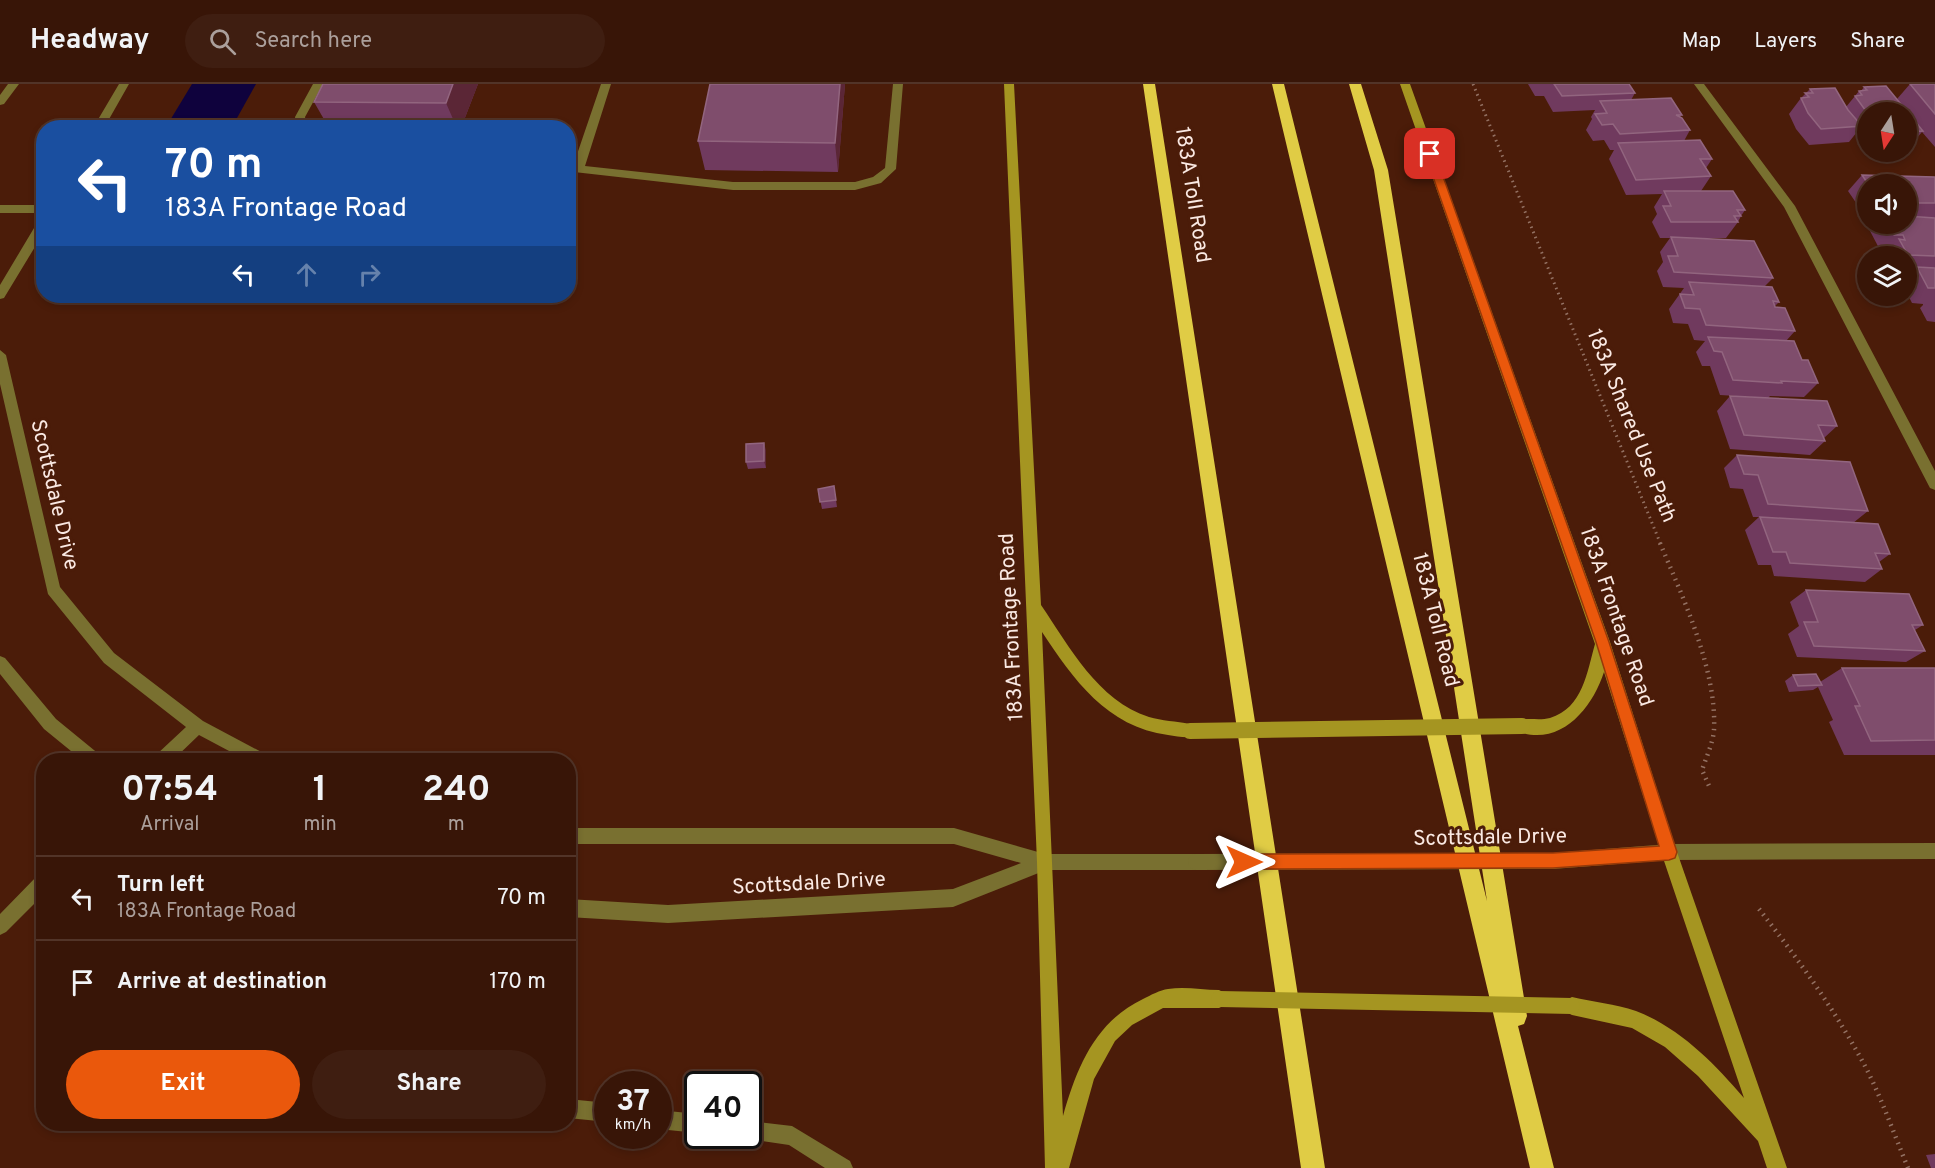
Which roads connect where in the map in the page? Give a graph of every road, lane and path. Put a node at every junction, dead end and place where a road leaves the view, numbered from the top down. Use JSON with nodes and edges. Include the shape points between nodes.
{"nodes":[{"id":1,"x":14,"y":84,"type":"edge"},
{"id":2,"x":124,"y":84,"type":"edge"},
{"id":3,"x":318,"y":84,"type":"edge"},
{"id":4,"x":606,"y":84,"type":"edge"},
{"id":5,"x":898,"y":84,"type":"edge"},
{"id":6,"x":1009,"y":84,"type":"edge"},
{"id":7,"x":1149,"y":84,"type":"edge"},
{"id":8,"x":1278,"y":84,"type":"edge"},
{"id":9,"x":1355,"y":84,"type":"edge"},
{"id":10,"x":1405,"y":84,"type":"edge"},
{"id":11,"x":1473,"y":84,"type":"edge"},
{"id":12,"x":1699,"y":84,"type":"edge"},
{"id":13,"x":0,"y":102,"type":"edge"},
{"id":14,"x":103,"y":120,"type":"edge"},
{"id":15,"x":301,"y":120,"type":"edge"},
{"id":16,"x":576,"y":160,"type":"edge"},
{"id":17,"x":576,"y":168,"type":"edge"},
{"id":18,"x":0,"y":209,"type":"edge"},
{"id":19,"x":36,"y":209,"type":"edge"},
{"id":20,"x":36,"y":234,"type":"edge"},
{"id":21,"x":0,"y":295,"type":"edge"},
{"id":22,"x":0,"y":356,"type":"edge"},
{"id":23,"x":1935,"y":484,"type":"edge"},
{"id":24,"x":1034,"y":608,"type":"junction"},
{"id":25,"x":1602,"y":642,"type":"junction"},
{"id":26,"x":0,"y":663,"type":"edge"},
{"id":27,"x":197,"y":726,"type":"junction"},
{"id":28,"x":85,"y":753,"type":"edge"},
{"id":29,"x":169,"y":753,"type":"edge"},
{"id":30,"x":248,"y":753,"type":"edge"},
{"id":31,"x":1710,"y":788,"type":"dead end"},
{"id":32,"x":576,"y":836,"type":"edge"},
{"id":33,"x":1935,"y":850,"type":"edge"},
{"id":34,"x":1669,"y":852,"type":"junction"},
{"id":35,"x":1045,"y":862,"type":"junction"},
{"id":36,"x":36,"y":889,"type":"edge"},
{"id":37,"x":576,"y":908,"type":"edge"},
{"id":38,"x":1759,"y":909,"type":"dead end"},
{"id":39,"x":0,"y":926,"type":"edge"},
{"id":40,"x":576,"y":1109,"type":"edge"},
{"id":41,"x":594,"y":1111,"type":"edge"},
{"id":42,"x":762,"y":1133,"type":"edge"},
{"id":43,"x":1767,"y":1140,"type":"junction"},
{"id":44,"x":1537,"y":1145,"type":"junction"},
{"id":45,"x":843,"y":1168,"type":"edge"},
{"id":46,"x":1055,"y":1168,"type":"edge"},
{"id":47,"x":1060,"y":1168,"type":"edge"},
{"id":48,"x":1313,"y":1168,"type":"edge"},
{"id":49,"x":1542,"y":1168,"type":"edge"},
{"id":50,"x":1777,"y":1168,"type":"edge"},
{"id":51,"x":1908,"y":1168,"type":"edge"}],
"edges":[{"from":1,"to":13,"type":"street"},
{"from":2,"to":14,"type":"street"},
{"from":3,"to":15,"type":"street"},
{"from":4,"to":16,"type":"street"},
{"from":5,"to":17,"type":"street","via":[[890,169],[878,180],[855,186],[733,186]]},
{"from":6,"to":24,"type":"main road","name":"183A Frontage Road"},
{"from":7,"to":48,"type":"highway","name":"183A Toll Road"},
{"from":8,"to":44,"type":"highway","name":"183A Toll Road"},
{"from":9,"to":44,"type":"highway","via":[[1381,170]]},
{"from":10,"to":25,"type":"main road","name":"183A Frontage Road"},
{"from":11,"to":31,"type":"path","name":"183A Shared Use Path","via":[[1695,628],[1711,696],[1714,731],[1702,770]]},
{"from":12,"to":23,"type":"street","via":[[1789,206]]},
{"from":18,"to":19,"type":"street"},
{"from":20,"to":21,"type":"street"},
{"from":22,"to":27,"type":"street","name":"Scottsdale Drive","via":[[52,590],[109,658]]},
{"from":24,"to":25,"type":"main road","bridge":true,"via":[[1080,673],[1106,702],[1144,723],[1190,731],[1550,725],[1578,708],[1596,680]]},
{"from":24,"to":35,"type":"main road","name":"183A Frontage Road"},
{"from":25,"to":34,"type":"main road","name":"183A Frontage Road"},
{"from":26,"to":28,"type":"street","via":[[50,724]]},
{"from":27,"to":29,"type":"street"},
{"from":27,"to":30,"type":"street","name":"Scottsdale Drive"},
{"from":32,"to":35,"type":"street","name":"Scottsdale Drive","via":[[954,837]]},
{"from":33,"to":34,"type":"street","name":"Scottsdale Drive"},
{"from":34,"to":35,"type":"street","name":"Scottsdale Drive","bridge":true,"via":[[1553,861]]},
{"from":34,"to":43,"type":"main road","name":"183A Frontage Road"},
{"from":35,"to":37,"type":"street","name":"Scottsdale Drive","via":[[953,898],[668,914]]},
{"from":35,"to":46,"type":"main road","name":"183A Frontage Road"},
{"from":36,"to":39,"type":"street"},
{"from":38,"to":51,"type":"path","via":[[1840,1023],[1876,1090]]},
{"from":40,"to":41,"type":"street"},
{"from":42,"to":45,"type":"street","via":[[792,1136]]},
{"from":43,"to":47,"type":"main road","bridge":true,"via":[[1724,1090],[1678,1046],[1635,1020],[1572,1006],[1167,998],[1132,1013],[1106,1037],[1090,1066]]},
{"from":43,"to":50,"type":"main road","name":"183A Frontage Road"},
{"from":44,"to":49,"type":"highway","name":"183A Toll Road"}]}
